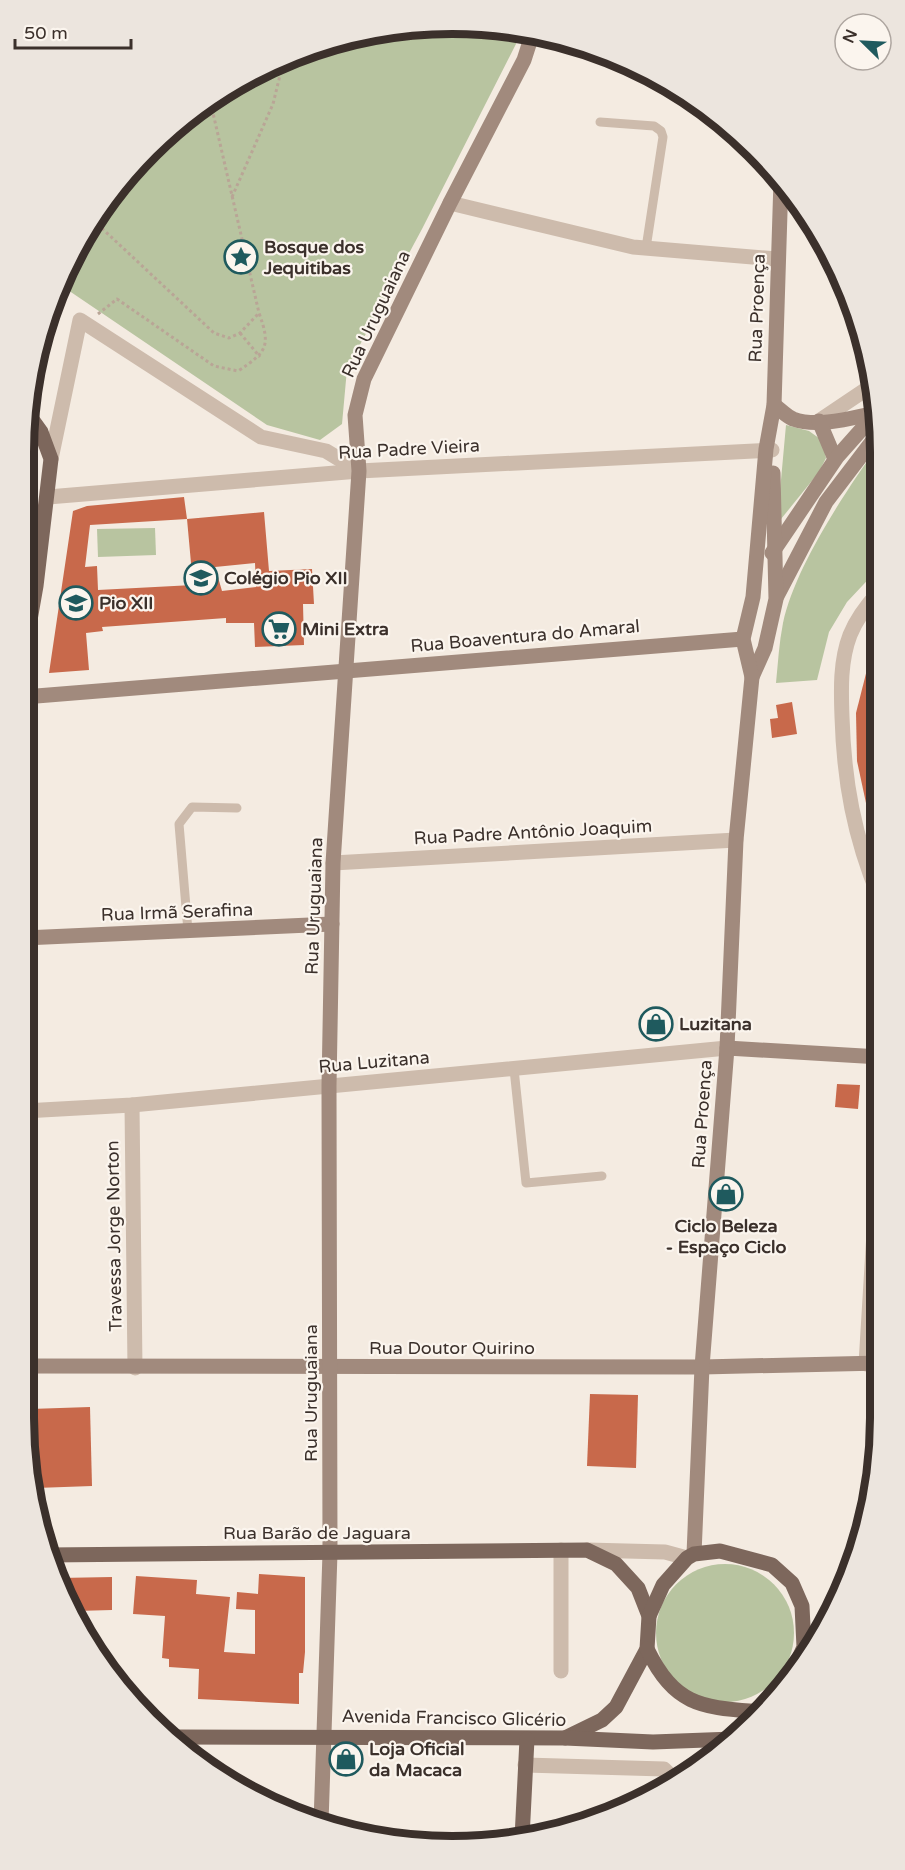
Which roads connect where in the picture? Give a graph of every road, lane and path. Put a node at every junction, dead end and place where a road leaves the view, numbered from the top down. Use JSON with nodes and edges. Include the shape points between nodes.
{"nodes":[{"id":1,"x":530,"y":42,"type":"edge"},
{"id":2,"x":281,"y":72,"type":"edge"},
{"id":3,"x":212,"y":111,"type":"edge"},
{"id":4,"x":600,"y":122,"type":"dead end"},
{"id":5,"x":780,"y":193,"type":"edge"},
{"id":6,"x":232,"y":197,"type":"junction"},
{"id":7,"x":450,"y":203,"type":"junction"},
{"id":8,"x":101,"y":227,"type":"edge"},
{"id":9,"x":646,"y":248,"type":"junction"},
{"id":10,"x":777,"y":259,"type":"junction"},
{"id":11,"x":100,"y":310,"type":"dead end"},
{"id":12,"x":259,"y":313,"type":"junction"},
{"id":13,"x":240,"y":333,"type":"junction"},
{"id":14,"x":260,"y":357,"type":"junction"},
{"id":15,"x":865,"y":390,"type":"edge"},
{"id":16,"x":774,"y":405,"type":"junction"},
{"id":17,"x":869,"y":413,"type":"edge"},
{"id":18,"x":869,"y":420,"type":"edge"},
{"id":19,"x":819,"y":421,"type":"junction"},
{"id":20,"x":35,"y":424,"type":"edge"},
{"id":21,"x":870,"y":444,"type":"edge"},
{"id":22,"x":769,"y":445,"type":"junction"},
{"id":23,"x":51,"y":459,"type":"junction"},
{"id":24,"x":836,"y":459,"type":"junction"},
{"id":25,"x":359,"y":471,"type":"junction"},
{"id":26,"x":48,"y":497,"type":"junction"},
{"id":27,"x":773,"y":551,"type":"junction"},
{"id":28,"x":34,"y":589,"type":"edge"},
{"id":29,"x":753,"y":597,"type":"junction"},
{"id":30,"x":776,"y":599,"type":"junction"},
{"id":31,"x":870,"y":603,"type":"edge"},
{"id":32,"x":743,"y":639,"type":"junction"},
{"id":33,"x":348,"y":670,"type":"junction"},
{"id":34,"x":752,"y":677,"type":"junction"},
{"id":35,"x":34,"y":696,"type":"edge"},
{"id":36,"x":237,"y":807,"type":"dead end"},
{"id":37,"x":736,"y":840,"type":"junction"},
{"id":38,"x":333,"y":862,"type":"junction"},
{"id":39,"x":870,"y":871,"type":"edge"},
{"id":40,"x":332,"y":924,"type":"junction"},
{"id":41,"x":188,"y":931,"type":"junction"},
{"id":42,"x":34,"y":938,"type":"edge"},
{"id":43,"x":727,"y":1048,"type":"junction"},
{"id":44,"x":870,"y":1056,"type":"edge"},
{"id":45,"x":514,"y":1069,"type":"junction"},
{"id":46,"x":329,"y":1086,"type":"junction"},
{"id":47,"x":132,"y":1105,"type":"junction"},
{"id":48,"x":34,"y":1110,"type":"edge"},
{"id":49,"x":602,"y":1176,"type":"dead end"},
{"id":50,"x":870,"y":1364,"type":"edge"},
{"id":51,"x":34,"y":1366,"type":"edge"},
{"id":52,"x":702,"y":1367,"type":"junction"},
{"id":53,"x":135,"y":1368,"type":"junction"},
{"id":54,"x":330,"y":1368,"type":"junction"},
{"id":55,"x":561,"y":1550,"type":"junction"},
{"id":56,"x":588,"y":1550,"type":"junction"},
{"id":57,"x":330,"y":1553,"type":"junction"},
{"id":58,"x":58,"y":1555,"type":"edge"},
{"id":59,"x":690,"y":1556,"type":"junction"},
{"id":60,"x":648,"y":1616,"type":"junction"},
{"id":61,"x":804,"y":1643,"type":"edge"},
{"id":62,"x":647,"y":1649,"type":"junction"},
{"id":63,"x":561,"y":1671,"type":"dead end"},
{"id":64,"x":750,"y":1711,"type":"edge"},
{"id":65,"x":325,"y":1736,"type":"junction"},
{"id":66,"x":183,"y":1737,"type":"edge"},
{"id":67,"x":565,"y":1738,"type":"junction"},
{"id":68,"x":527,"y":1739,"type":"junction"},
{"id":69,"x":719,"y":1740,"type":"edge"},
{"id":70,"x":525,"y":1765,"type":"junction"},
{"id":71,"x":670,"y":1774,"type":"edge"},
{"id":72,"x":321,"y":1814,"type":"edge"},
{"id":73,"x":522,"y":1829,"type":"edge"}],
"edges":[{"from":1,"to":7,"type":"main road","name":"Rua Uruguaiana"},
{"from":2,"to":6,"type":"path","via":[[273,104]]},
{"from":3,"to":6,"type":"path"},
{"from":4,"to":9,"type":"lane","via":[[654,126],[661,131]]},
{"from":5,"to":10,"type":"main road","name":"Rua Proença"},
{"from":6,"to":12,"type":"path"},
{"from":7,"to":9,"type":"street"},
{"from":7,"to":25,"type":"main road","name":"Rua Uruguaiana","via":[[364,379],[355,415]]},
{"from":8,"to":13,"type":"path","via":[[214,333],[229,338]]},
{"from":9,"to":10,"type":"street"},
{"from":10,"to":16,"type":"main road","name":"Rua Proença"},
{"from":11,"to":14,"type":"path","via":[[117,299],[214,366],[238,371]]},
{"from":12,"to":13,"type":"path"},
{"from":12,"to":14,"type":"path","via":[[267,334]]},
{"from":13,"to":14,"type":"path"},
{"from":15,"to":19,"type":"street"},
{"from":16,"to":19,"type":"main road","via":[[794,419]]},
{"from":16,"to":22,"type":"main road","name":"Rua Proença"},
{"from":17,"to":19,"type":"main road"},
{"from":18,"to":24,"type":"main road"},
{"from":19,"to":24,"type":"main road"},
{"from":20,"to":23,"type":"main road"},
{"from":21,"to":30,"type":"main road","via":[[826,502]]},
{"from":22,"to":25,"type":"street","name":"Rua Padre Vieira"},
{"from":22,"to":27,"type":"main road","name":"Rua Proença"},
{"from":22,"to":29,"type":"main road","name":"Rua Proença"},
{"from":23,"to":25,"type":"street","via":[[80,320],[261,437],[326,451]]},
{"from":23,"to":26,"type":"main road"},
{"from":24,"to":27,"type":"main road"},
{"from":25,"to":26,"type":"street","name":"Rua Padre Vieira"},
{"from":25,"to":33,"type":"main road","name":"Rua Uruguaiana"},
{"from":26,"to":28,"type":"main road"},
{"from":27,"to":29,"type":"main road","name":"Rua Proença"},
{"from":27,"to":30,"type":"main road","name":"Rua Proença"},
{"from":29,"to":32,"type":"main road","name":"Rua Proença"},
{"from":30,"to":34,"type":"main road","name":"Rua Proença","via":[[765,648]]},
{"from":31,"to":39,"type":"street","via":[[850,634],[841,687],[844,770],[853,822]]},
{"from":32,"to":33,"type":"main road","name":"Rua Boaventura do Amaral"},
{"from":32,"to":34,"type":"main road","name":"Rua Proença"},
{"from":33,"to":35,"type":"main road","name":"Rua Boaventura do Amaral"},
{"from":33,"to":38,"type":"main road","name":"Rua Uruguaiana"},
{"from":34,"to":37,"type":"main road","name":"Rua Proença"},
{"from":36,"to":41,"type":"lane","via":[[192,807],[179,824]]},
{"from":37,"to":38,"type":"street","name":"Rua Padre Antônio Joaquim"},
{"from":37,"to":43,"type":"main road","name":"Rua Proença"},
{"from":38,"to":40,"type":"main road","name":"Rua Uruguaiana"},
{"from":40,"to":41,"type":"main road","name":"Rua Irmã Serafina"},
{"from":40,"to":46,"type":"main road","name":"Rua Uruguaiana"},
{"from":41,"to":42,"type":"main road","name":"Rua Irmã Serafina"},
{"from":43,"to":44,"type":"main road"},
{"from":43,"to":45,"type":"street","name":"Rua Luzitana"},
{"from":43,"to":52,"type":"main road","name":"Rua Proença"},
{"from":45,"to":46,"type":"street","name":"Rua Luzitana"},
{"from":45,"to":49,"type":"lane","via":[[526,1183]]},
{"from":46,"to":47,"type":"street","name":"Rua Luzitana"},
{"from":46,"to":54,"type":"main road","name":"Rua Uruguaiana"},
{"from":47,"to":48,"type":"street","name":"Rua Luzitana"},
{"from":47,"to":53,"type":"street","name":"Travessa Jorge Norton"},
{"from":50,"to":52,"type":"main road","name":"Rua Doutor Quirino"},
{"from":51,"to":53,"type":"main road","name":"Rua Doutor Quirino"},
{"from":52,"to":54,"type":"main road","name":"Rua Doutor Quirino"},
{"from":52,"to":59,"type":"main road","name":"Rua Proença"},
{"from":53,"to":54,"type":"main road","name":"Rua Doutor Quirino"},
{"from":54,"to":57,"type":"main road","name":"Rua Uruguaiana"},
{"from":55,"to":56,"type":"main road","name":"Rua Barão de Jaguara"},
{"from":55,"to":57,"type":"main road","name":"Rua Barão de Jaguara"},
{"from":55,"to":63,"type":"street"},
{"from":56,"to":59,"type":"street"},
{"from":56,"to":60,"type":"main road","via":[[616,1564],[629,1576],[645,1600]]},
{"from":57,"to":58,"type":"main road","name":"Rua Barão de Jaguara"},
{"from":57,"to":65,"type":"main road","name":"Rua Uruguaiana"},
{"from":59,"to":60,"type":"main road","via":[[663,1585]]},
{"from":59,"to":61,"type":"main road","via":[[720,1551],[772,1565],[792,1582],[802,1606]]},
{"from":60,"to":62,"type":"main road"},
{"from":62,"to":64,"type":"main road","via":[[663,1677],[686,1698],[700,1706]]},
{"from":62,"to":67,"type":"main road","via":[[616,1707],[602,1720]]},
{"from":65,"to":66,"type":"main road","name":"Avenida Francisco Glicério"},
{"from":65,"to":68,"type":"main road","name":"Avenida Francisco Glicério"},
{"from":65,"to":72,"type":"main road","name":"Rua Uruguaiana"},
{"from":67,"to":68,"type":"main road","name":"Avenida Francisco Glicério"},
{"from":67,"to":69,"type":"main road","name":"Avenida Francisco Glicério","via":[[652,1742]]},
{"from":68,"to":70,"type":"main road"},
{"from":70,"to":71,"type":"street","via":[[664,1769]]},
{"from":70,"to":73,"type":"main road"}]}
